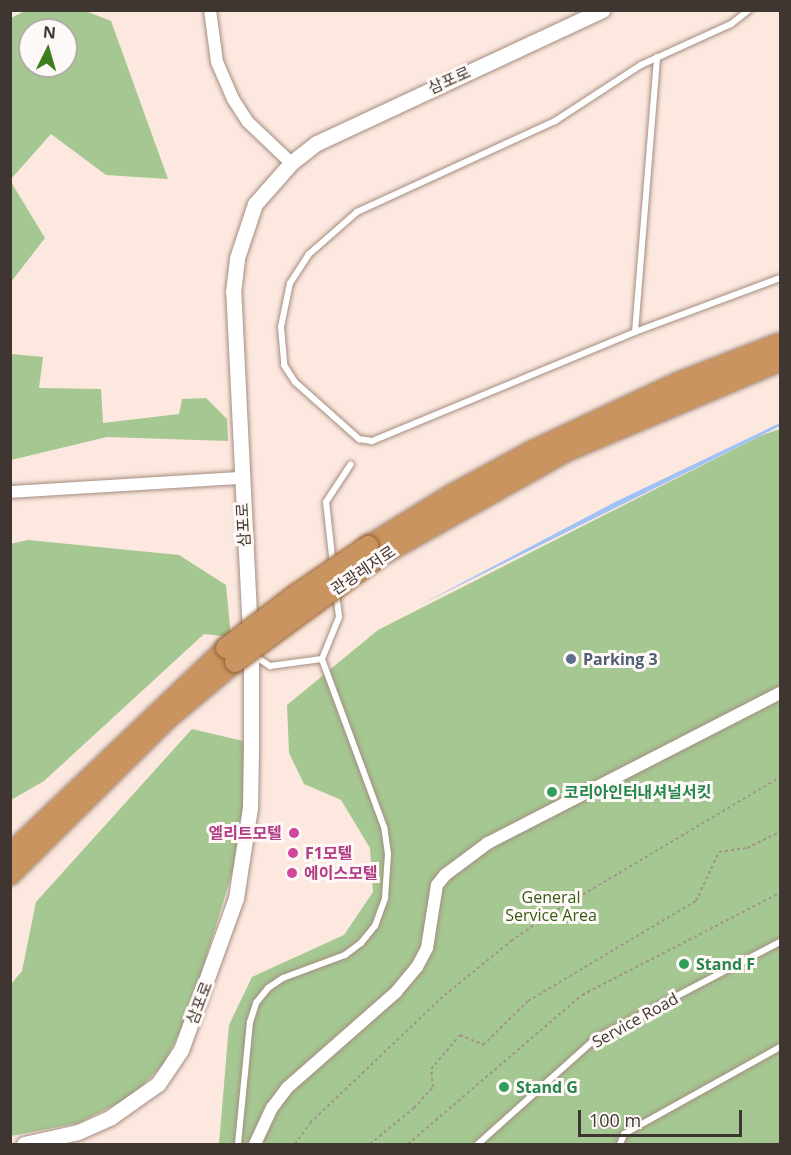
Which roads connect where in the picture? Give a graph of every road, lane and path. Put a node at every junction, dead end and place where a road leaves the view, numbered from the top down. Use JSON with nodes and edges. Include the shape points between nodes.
{"nodes":[{"id":1,"x":210,"y":10,"type":"edge"},
{"id":2,"x":602,"y":10,"type":"edge"},
{"id":3,"x":749,"y":10,"type":"edge"},
{"id":4,"x":657,"y":57,"type":"junction"},
{"id":5,"x":291,"y":163,"type":"junction"},
{"id":6,"x":780,"y":278,"type":"edge"},
{"id":7,"x":635,"y":332,"type":"junction"},
{"id":8,"x":779,"y":350,"type":"edge"},
{"id":9,"x":351,"y":464,"type":"dead end"},
{"id":10,"x":241,"y":478,"type":"junction"},
{"id":11,"x":10,"y":492,"type":"edge"},
{"id":12,"x":237,"y":655,"type":"junction"},
{"id":13,"x":322,"y":659,"type":"junction"},
{"id":14,"x":780,"y":693,"type":"edge"},
{"id":15,"x":780,"y":777,"type":"edge"},
{"id":16,"x":780,"y":832,"type":"edge"},
{"id":17,"x":10,"y":854,"type":"edge"},
{"id":18,"x":10,"y":875,"type":"edge"},
{"id":19,"x":780,"y":893,"type":"edge"},
{"id":20,"x":780,"y":942,"type":"edge"},
{"id":21,"x":780,"y":1047,"type":"edge"},
{"id":22,"x":24,"y":1144,"type":"edge"},
{"id":23,"x":238,"y":1144,"type":"edge"},
{"id":24,"x":255,"y":1144,"type":"edge"},
{"id":25,"x":295,"y":1144,"type":"edge"},
{"id":26,"x":370,"y":1144,"type":"edge"},
{"id":27,"x":408,"y":1144,"type":"edge"},
{"id":28,"x":478,"y":1144,"type":"edge"},
{"id":29,"x":620,"y":1144,"type":"edge"}],
"edges":[{"from":1,"to":5,"type":"street","via":[[217,62],[232,99],[248,122]]},
{"from":2,"to":5,"type":"street","name":"삼포로","via":[[348,126]]},
{"from":3,"to":4,"type":"lane","via":[[731,24]]},
{"from":4,"to":7,"type":"lane"},
{"from":4,"to":7,"type":"lane","via":[[555,121],[357,212],[309,254],[294,275],[286,300],[281,347],[284,365],[295,382],[359,439],[372,441]]},
{"from":5,"to":10,"type":"street","name":"삼포로","via":[[255,204],[237,258],[233,292]]},
{"from":6,"to":7,"type":"lane"},
{"from":8,"to":12,"type":"highway","name":"관광레저로","bridge":true,"via":[[677,383],[534,450],[453,494],[372,553],[297,594]]},
{"from":9,"to":13,"type":"lane","via":[[326,502],[339,617]]},
{"from":10,"to":11,"type":"street"},
{"from":10,"to":12,"type":"street","name":"삼포로"},
{"from":12,"to":13,"type":"lane","via":[[270,666]]},
{"from":12,"to":17,"type":"highway","name":"관광레저로"},
{"from":12,"to":18,"type":"highway","name":"관광레저로"},
{"from":12,"to":22,"type":"street","name":"삼포로","via":[[250,808],[245,856],[236,898],[181,1050],[158,1084],[111,1117],[78,1132]]},
{"from":13,"to":23,"type":"lane","via":[[384,827],[388,854],[385,898],[375,926],[361,943],[345,955],[283,978],[256,1003],[250,1022]]},
{"from":14,"to":24,"type":"street","via":[[477,850],[445,875],[437,885],[427,948],[417,967],[396,992],[288,1088],[272,1108]]},
{"from":15,"to":25,"type":"path","via":[[511,941],[440,999],[310,1123]]},
{"from":16,"to":26,"type":"path","via":[[747,848],[719,852],[696,901],[528,1000],[483,1045],[460,1035],[431,1069],[433,1087]]},
{"from":19,"to":27,"type":"path","via":[[582,995]]},
{"from":20,"to":28,"type":"lane","name":"Service Road","via":[[596,1039]]},
{"from":21,"to":29,"type":"lane","via":[[624,1134]]}]}
